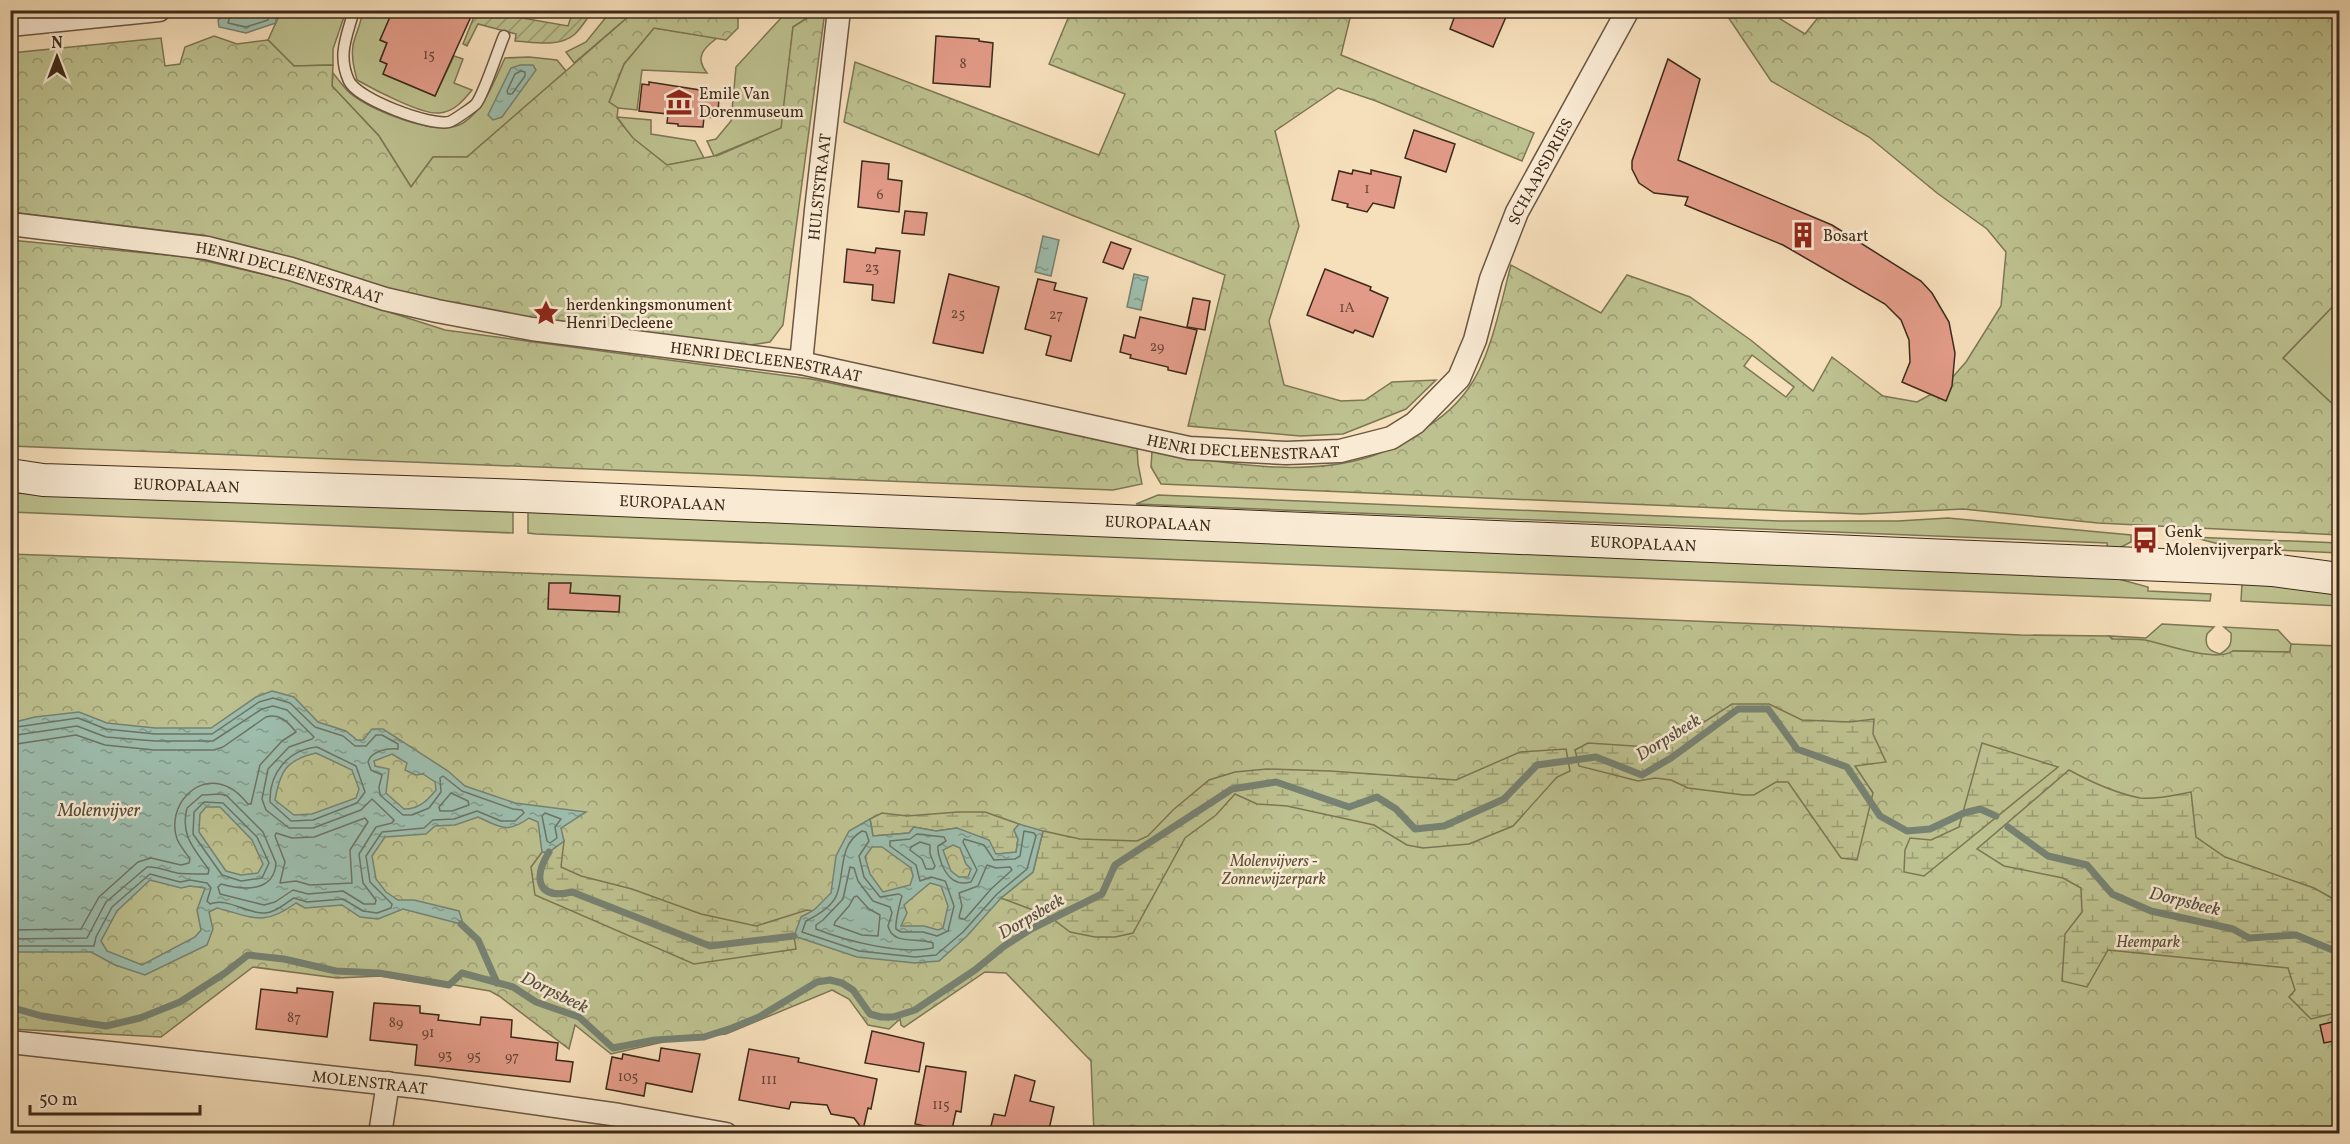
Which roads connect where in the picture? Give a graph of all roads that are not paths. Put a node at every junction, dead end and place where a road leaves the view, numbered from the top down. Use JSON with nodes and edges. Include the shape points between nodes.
{"nodes":[{"id":1,"x":159,"y":10,"type":"edge"},
{"id":2,"x":354,"y":10,"type":"edge"},
{"id":3,"x":838,"y":10,"type":"edge"},
{"id":4,"x":1628,"y":10,"type":"edge"},
{"id":5,"x":10,"y":25,"type":"edge"},
{"id":6,"x":504,"y":36,"type":"dead end"},
{"id":7,"x":10,"y":224,"type":"edge"},
{"id":8,"x":1475,"y":340,"type":"joint"},
{"id":9,"x":801,"y":363,"type":"junction"},
{"id":10,"x":10,"y":475,"type":"edge"},
{"id":11,"x":43,"y":480,"type":"junction"},
{"id":12,"x":10,"y":483,"type":"edge"},
{"id":13,"x":2340,"y":565,"type":"edge"},
{"id":14,"x":2272,"y":570,"type":"junction"},
{"id":15,"x":2340,"y":579,"type":"edge"},
{"id":16,"x":10,"y":1042,"type":"edge"},
{"id":17,"x":388,"y":1083,"type":"junction"},
{"id":18,"x":380,"y":1134,"type":"edge"},
{"id":19,"x":726,"y":1134,"type":"edge"}],
"edges":[{"from":1,"to":5,"type":"street"},
{"from":2,"to":6,"type":"lane","via":[[342,49],[351,85],[369,98],[414,118],[449,122],[476,104]]},
{"from":3,"to":9,"type":"street","name":"HULSTSTRAAT"},
{"from":4,"to":8,"type":"street","name":"SCHAAPSDRIES","via":[[1517,212],[1491,279]]},
{"from":7,"to":9,"type":"street","name":"HENRI DECLEENESTRAAT","via":[[207,248],[385,299],[532,329]]},
{"from":8,"to":9,"type":"street","name":"HENRI DECLEENESTRAAT","via":[[1459,378],[1415,423],[1391,438],[1340,451],[1297,453],[1189,448]]},
{"from":10,"to":11,"type":"main road","name":"EUROPALAAN"},
{"from":11,"to":12,"type":"main road","name":"EUROPALAAN"},
{"from":11,"to":14,"type":"main road","name":"EUROPALAAN","via":[[523,496]]},
{"from":13,"to":14,"type":"main road","name":"EUROPALAAN"},
{"from":14,"to":15,"type":"main road","name":"EUROPALAAN"},
{"from":16,"to":17,"type":"street","name":"MOLENSTRAAT"},
{"from":17,"to":18,"type":"street"},
{"from":17,"to":19,"type":"street","name":"MOLENSTRAAT","via":[[619,1114]]}]}
